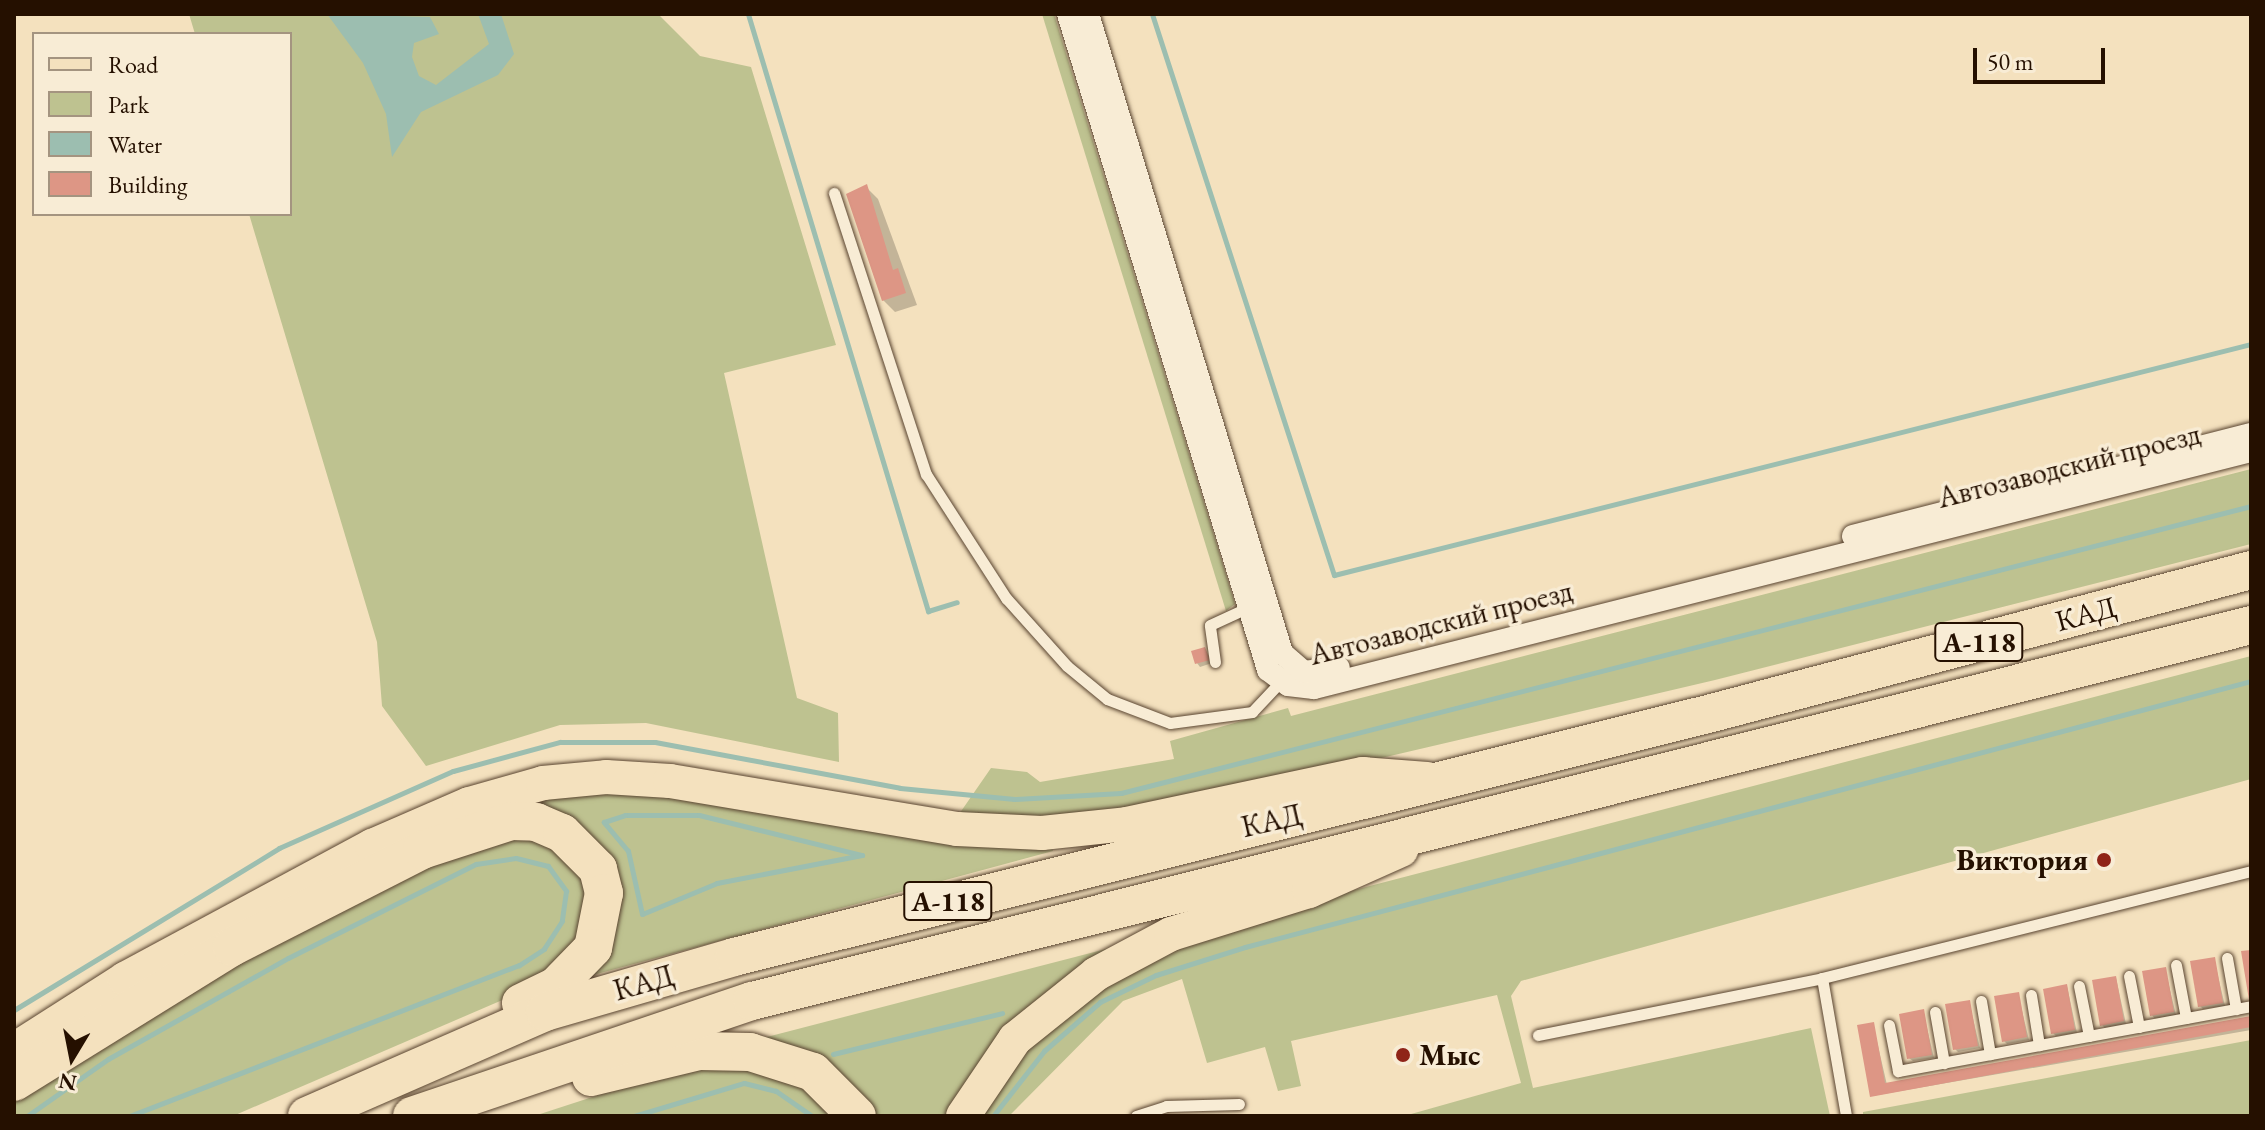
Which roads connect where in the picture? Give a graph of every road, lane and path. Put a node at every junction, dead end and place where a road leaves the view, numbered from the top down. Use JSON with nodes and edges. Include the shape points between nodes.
{"nodes":[{"id":1,"x":1068,"y":14,"type":"edge"},
{"id":2,"x":1088,"y":14,"type":"edge"},
{"id":3,"x":834,"y":193,"type":"dead end"},
{"id":4,"x":2251,"y":434,"type":"edge"},
{"id":5,"x":2251,"y":451,"type":"edge"},
{"id":6,"x":2251,"y":570,"type":"edge"},
{"id":7,"x":1249,"y":607,"type":"junction"},
{"id":8,"x":2251,"y":625,"type":"edge"},
{"id":9,"x":1215,"y":662,"type":"dead end"},
{"id":10,"x":1288,"y":674,"type":"junction"},
{"id":11,"x":1444,"y":781,"type":"junction"},
{"id":12,"x":1450,"y":827,"type":"junction"},
{"id":13,"x":2251,"y":871,"type":"edge"},
{"id":14,"x":2227,"y":958,"type":"dead end"},
{"id":15,"x":2176,"y":965,"type":"dead end"},
{"id":16,"x":2129,"y":976,"type":"dead end"},
{"id":17,"x":1822,"y":978,"type":"junction"},
{"id":18,"x":2079,"y":986,"type":"dead end"},
{"id":19,"x":2031,"y":995,"type":"dead end"},
{"id":20,"x":1981,"y":1001,"type":"dead end"},
{"id":21,"x":2251,"y":1006,"type":"edge"},
{"id":22,"x":2236,"y":1009,"type":"junction"},
{"id":23,"x":1935,"y":1012,"type":"dead end"},
{"id":24,"x":2186,"y":1018,"type":"junction"},
{"id":25,"x":1889,"y":1025,"type":"dead end"},
{"id":26,"x":2139,"y":1027,"type":"junction"},
{"id":27,"x":1538,"y":1035,"type":"dead end"},
{"id":28,"x":2089,"y":1036,"type":"junction"},
{"id":29,"x":460,"y":1045,"type":"junction"},
{"id":30,"x":2039,"y":1045,"type":"junction"},
{"id":31,"x":14,"y":1050,"type":"edge"},
{"id":32,"x":1990,"y":1054,"type":"junction"},
{"id":33,"x":1944,"y":1063,"type":"junction"},
{"id":34,"x":524,"y":1074,"type":"junction"},
{"id":35,"x":14,"y":1082,"type":"edge"},
{"id":36,"x":1239,"y":1104,"type":"dead end"},
{"id":37,"x":1167,"y":1111,"type":"edge"},
{"id":38,"x":307,"y":1116,"type":"edge"},
{"id":39,"x":412,"y":1116,"type":"edge"},
{"id":40,"x":857,"y":1116,"type":"edge"},
{"id":41,"x":963,"y":1116,"type":"edge"},
{"id":42,"x":1136,"y":1116,"type":"edge"},
{"id":43,"x":1846,"y":1116,"type":"edge"}],
"edges":[{"from":1,"to":7,"type":"street","name":"Автозаводский проезд"},
{"from":2,"to":10,"type":"street","name":"Автозаводский проезд"},
{"from":3,"to":10,"type":"lane","via":[[926,474],[1006,598],[1067,666],[1107,699],[1170,723],[1252,712]]},
{"from":4,"to":10,"type":"street","name":"Автозаводский проезд","via":[[1318,673]]},
{"from":5,"to":10,"type":"street","name":"Автозаводский проезд","via":[[1314,688]]},
{"from":6,"to":11,"type":"highway","name":"КАД","number":"А-118"},
{"from":7,"to":9,"type":"lane","via":[[1210,625]]},
{"from":7,"to":10,"type":"street","name":"Автозаводский проезд","via":[[1268,670]]},
{"from":8,"to":12,"type":"highway","name":"КАД","number":"А-118"},
{"from":11,"to":29,"type":"highway","name":"КАД","number":"А-118","via":[[1155,848],[734,957],[545,1012]]},
{"from":11,"to":31,"type":"main road","via":[[1363,774],[1127,824],[1042,833],[957,829],[670,781],[606,777],[543,783],[469,804],[372,846],[125,979]]},
{"from":12,"to":34,"type":"highway","name":"КАД","number":"А-118","via":[[752,1001]]},
{"from":12,"to":41,"type":"main road","via":[[1309,891],[1171,934],[1107,967],[1015,1039]]},
{"from":13,"to":17,"type":"lane"},
{"from":14,"to":22,"type":"lane"},
{"from":15,"to":24,"type":"lane"},
{"from":16,"to":26,"type":"lane"},
{"from":17,"to":27,"type":"lane"},
{"from":17,"to":43,"type":"lane"},
{"from":18,"to":28,"type":"lane"},
{"from":19,"to":30,"type":"lane"},
{"from":20,"to":32,"type":"lane"},
{"from":21,"to":22,"type":"lane"},
{"from":22,"to":24,"type":"lane"},
{"from":23,"to":33,"type":"lane"},
{"from":24,"to":26,"type":"lane"},
{"from":25,"to":33,"type":"lane","via":[[1898,1071]]},
{"from":26,"to":28,"type":"lane"},
{"from":28,"to":30,"type":"lane"},
{"from":29,"to":35,"type":"highway","via":[[533,995],[556,986],[593,948],[604,893],[598,869],[562,833],[536,822],[476,830],[373,874],[232,947]]},
{"from":29,"to":38,"type":"highway","name":"КАД","number":"А-118"},
{"from":30,"to":32,"type":"lane"},
{"from":32,"to":33,"type":"lane"},
{"from":34,"to":39,"type":"highway","name":"КАД","number":"А-118"},
{"from":34,"to":40,"type":"highway","via":[[579,1079],[699,1051],[750,1052],[813,1072]]},
{"from":36,"to":37,"type":"lane"},
{"from":37,"to":42,"type":"lane"}]}
